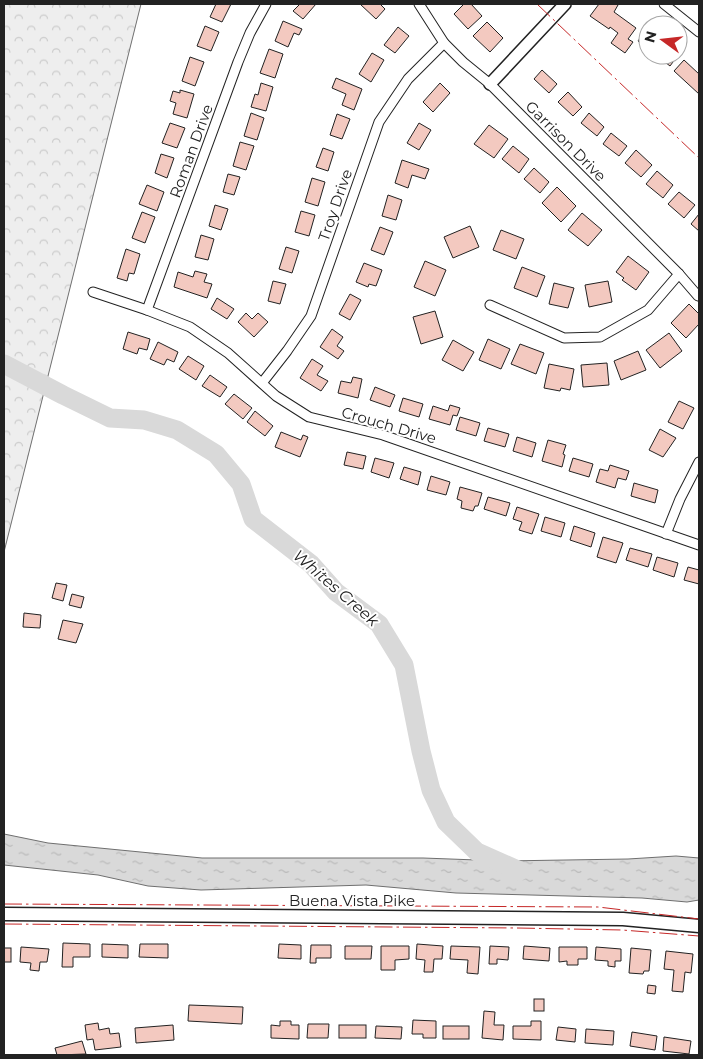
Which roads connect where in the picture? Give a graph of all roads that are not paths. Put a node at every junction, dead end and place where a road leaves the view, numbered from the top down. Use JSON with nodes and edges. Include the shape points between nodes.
{"nodes":[{"id":1,"x":266,"y":4,"type":"edge"},
{"id":2,"x":419,"y":4,"type":"edge"},
{"id":3,"x":565,"y":4,"type":"edge"},
{"id":4,"x":664,"y":4,"type":"edge"},
{"id":5,"x":699,"y":32,"type":"edge"},
{"id":6,"x":444,"y":43,"type":"junction"},
{"id":7,"x":490,"y":84,"type":"junction"},
{"id":8,"x":679,"y":274,"type":"junction"},
{"id":9,"x":93,"y":292,"type":"dead end"},
{"id":10,"x":698,"y":296,"type":"edge"},
{"id":11,"x":490,"y":305,"type":"dead end"},
{"id":12,"x":147,"y":310,"type":"junction"},
{"id":13,"x":262,"y":383,"type":"junction"},
{"id":14,"x":699,"y":462,"type":"edge"},
{"id":15,"x":666,"y":534,"type":"junction"},
{"id":16,"x":699,"y":545,"type":"edge"},
{"id":17,"x":4,"y":914,"type":"edge"},
{"id":18,"x":699,"y":926,"type":"edge"}],
"edges":[{"from":1,"to":12,"type":"street","name":"Roman Drive","via":[[238,62]]},
{"from":2,"to":6,"type":"street","name":"Garrison Drive"},
{"from":3,"to":7,"type":"street"},
{"from":4,"to":5,"type":"street"},
{"from":6,"to":7,"type":"street","name":"Garrison Drive"},
{"from":6,"to":13,"type":"street","name":"Troy Drive","via":[[408,79],[379,122],[311,316]]},
{"from":7,"to":8,"type":"street","name":"Garrison Drive"},
{"from":8,"to":10,"type":"street","name":"Garrison Drive"},
{"from":8,"to":11,"type":"street","via":[[648,310],[600,337],[564,338]]},
{"from":9,"to":12,"type":"street","name":"Crouch Drive"},
{"from":12,"to":13,"type":"street","name":"Crouch Drive","via":[[207,337]]},
{"from":13,"to":15,"type":"street","name":"Crouch Drive","via":[[309,417],[384,435]]},
{"from":14,"to":15,"type":"street"},
{"from":15,"to":16,"type":"street","name":"Crouch Drive"},
{"from":17,"to":18,"type":"main road","name":"Buena Vista Pike","via":[[623,919]]}]}
